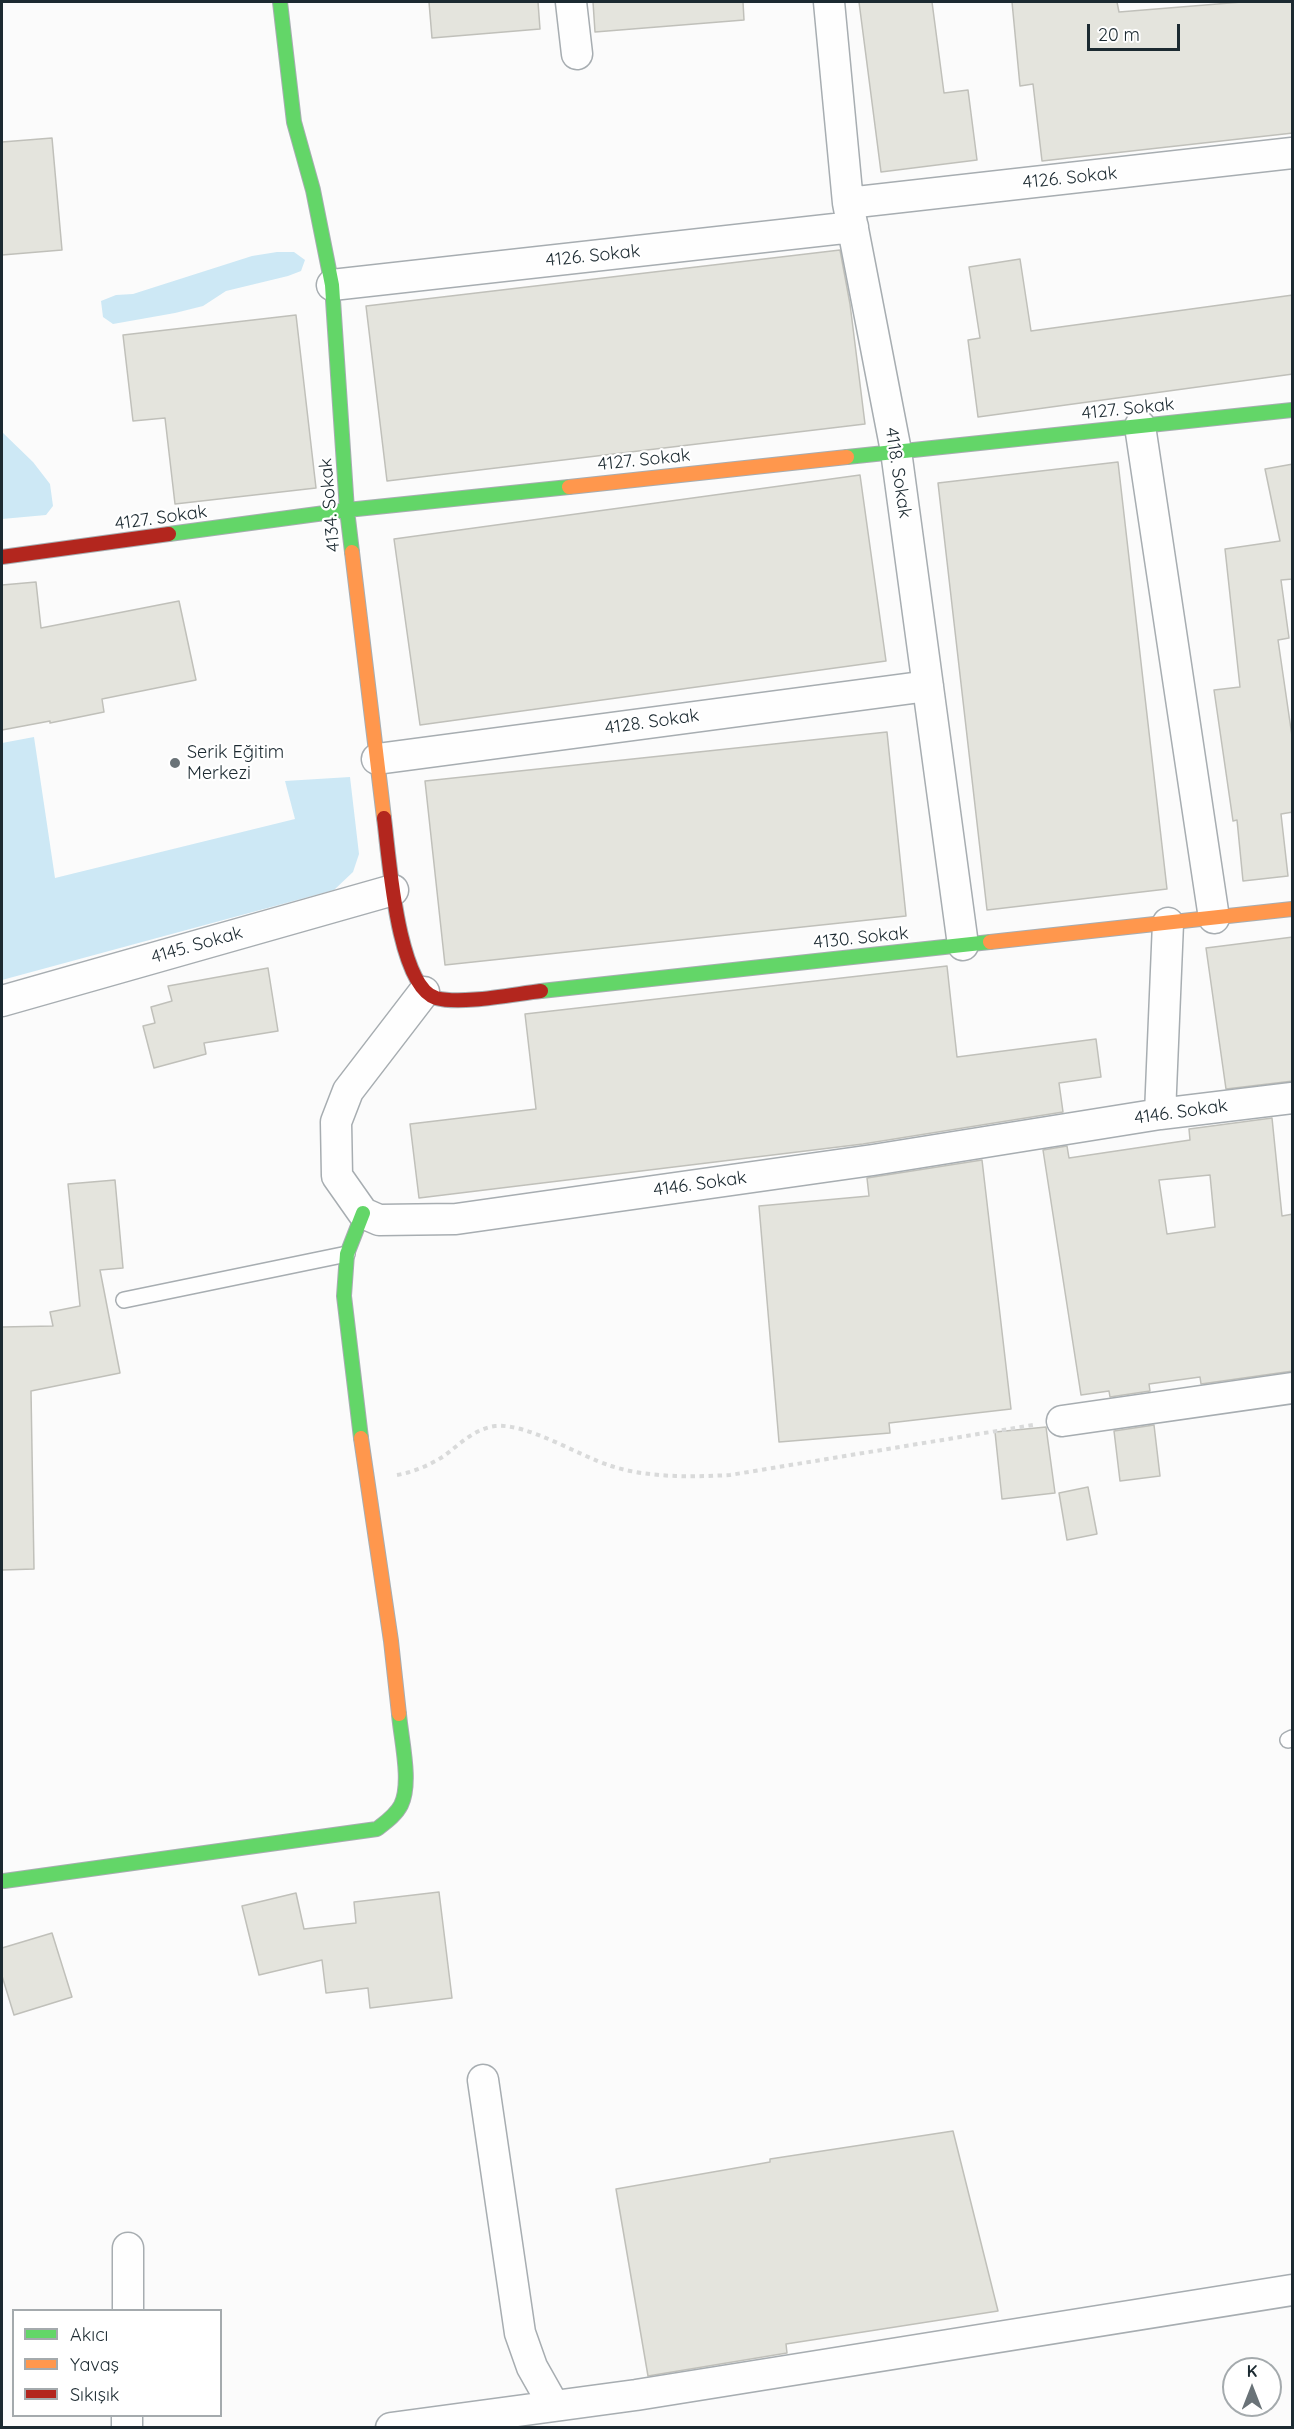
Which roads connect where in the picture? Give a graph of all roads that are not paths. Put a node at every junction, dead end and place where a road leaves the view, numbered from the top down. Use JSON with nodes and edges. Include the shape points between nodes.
{"nodes":[{"id":1,"x":280,"y":2,"type":"edge"},
{"id":2,"x":571,"y":2,"type":"edge"},
{"id":3,"x":829,"y":2,"type":"edge"},
{"id":4,"x":577,"y":54,"type":"dead end"},
{"id":5,"x":1293,"y":153,"type":"edge"},
{"id":6,"x":851,"y":215,"type":"junction"},
{"id":7,"x":332,"y":285,"type":"junction"},
{"id":8,"x":1293,"y":410,"type":"edge"},
{"id":9,"x":1140,"y":426,"type":"junction"},
{"id":10,"x":896,"y":451,"type":"junction"},
{"id":11,"x":347,"y":510,"type":"junction"},
{"id":12,"x":2,"y":557,"type":"edge"},
{"id":13,"x":928,"y":686,"type":"junction"},
{"id":14,"x":377,"y":759,"type":"junction"},
{"id":15,"x":393,"y":890,"type":"junction"},
{"id":16,"x":1293,"y":909,"type":"edge"},
{"id":17,"x":1214,"y":918,"type":"junction"},
{"id":18,"x":1168,"y":923,"type":"junction"},
{"id":19,"x":963,"y":945,"type":"junction"},
{"id":20,"x":429,"y":994,"type":"junction"},
{"id":21,"x":2,"y":1000,"type":"edge"},
{"id":22,"x":1293,"y":1098,"type":"edge"},
{"id":23,"x":1160,"y":1114,"type":"junction"},
{"id":24,"x":363,"y":1213,"type":"junction"},
{"id":25,"x":346,"y":1254,"type":"junction"},
{"id":26,"x":124,"y":1300,"type":"dead end"},
{"id":27,"x":1293,"y":1388,"type":"edge"},
{"id":28,"x":1062,"y":1421,"type":"road end"},
{"id":29,"x":4,"y":1881,"type":"dead end"},
{"id":30,"x":483,"y":2080,"type":"dead end"},
{"id":31,"x":128,"y":2248,"type":"dead end"},
{"id":32,"x":1293,"y":2290,"type":"edge"},
{"id":33,"x":128,"y":2309,"type":"edge"},
{"id":34,"x":554,"y":2406,"type":"junction"},
{"id":35,"x":391,"y":2427,"type":"edge"}],
"edges":[{"from":1,"to":7,"type":"street","name":"4134. Sokak","via":[[294,122],[313,190]]},
{"from":2,"to":4,"type":"street"},
{"from":3,"to":6,"type":"street","name":"4118. Sokak"},
{"from":5,"to":6,"type":"street","name":"4126. Sokak"},
{"from":6,"to":7,"type":"street","name":"4126. Sokak"},
{"from":6,"to":10,"type":"street","name":"4118. Sokak"},
{"from":7,"to":11,"type":"street","name":"4134. Sokak"},
{"from":8,"to":9,"type":"street","name":"4127. Sokak"},
{"from":9,"to":10,"type":"street","name":"4127. Sokak"},
{"from":9,"to":17,"type":"street"},
{"from":10,"to":11,"type":"street","name":"4127. Sokak"},
{"from":10,"to":13,"type":"street","name":"4118. Sokak"},
{"from":11,"to":12,"type":"street","name":"4127. Sokak"},
{"from":11,"to":14,"type":"street","name":"4134. Sokak"},
{"from":13,"to":14,"type":"street","name":"4128. Sokak"},
{"from":13,"to":19,"type":"street","name":"4118. Sokak"},
{"from":14,"to":15,"type":"street","name":"4134. Sokak"},
{"from":15,"to":20,"type":"street","name":"4134. Sokak","via":[[404,948]]},
{"from":15,"to":21,"type":"street","name":"4145. Sokak"},
{"from":16,"to":17,"type":"street","name":"4130. Sokak"},
{"from":17,"to":18,"type":"street","name":"4130. Sokak"},
{"from":18,"to":19,"type":"street","name":"4130. Sokak"},
{"from":18,"to":23,"type":"street"},
{"from":19,"to":20,"type":"street","name":"4130. Sokak","via":[[467,999],[448,1000]]},
{"from":20,"to":24,"type":"street","via":[[348,1091],[336,1122],[337,1176]]},
{"from":22,"to":23,"type":"street","name":"4146. Sokak"},
{"from":23,"to":24,"type":"street","name":"4146. Sokak","via":[[873,1160],[456,1219],[379,1220]]},
{"from":24,"to":25,"type":"street"},
{"from":25,"to":26,"type":"lane"},
{"from":25,"to":29,"type":"street","via":[[344,1296],[391,1641],[405,1776],[400,1807],[390,1820],[358,1833]]},
{"from":27,"to":28,"type":"street"},
{"from":30,"to":34,"type":"street","via":[[520,2333],[532,2367]]},
{"from":31,"to":33,"type":"street"},
{"from":32,"to":34,"type":"street"},
{"from":34,"to":35,"type":"street"}]}
